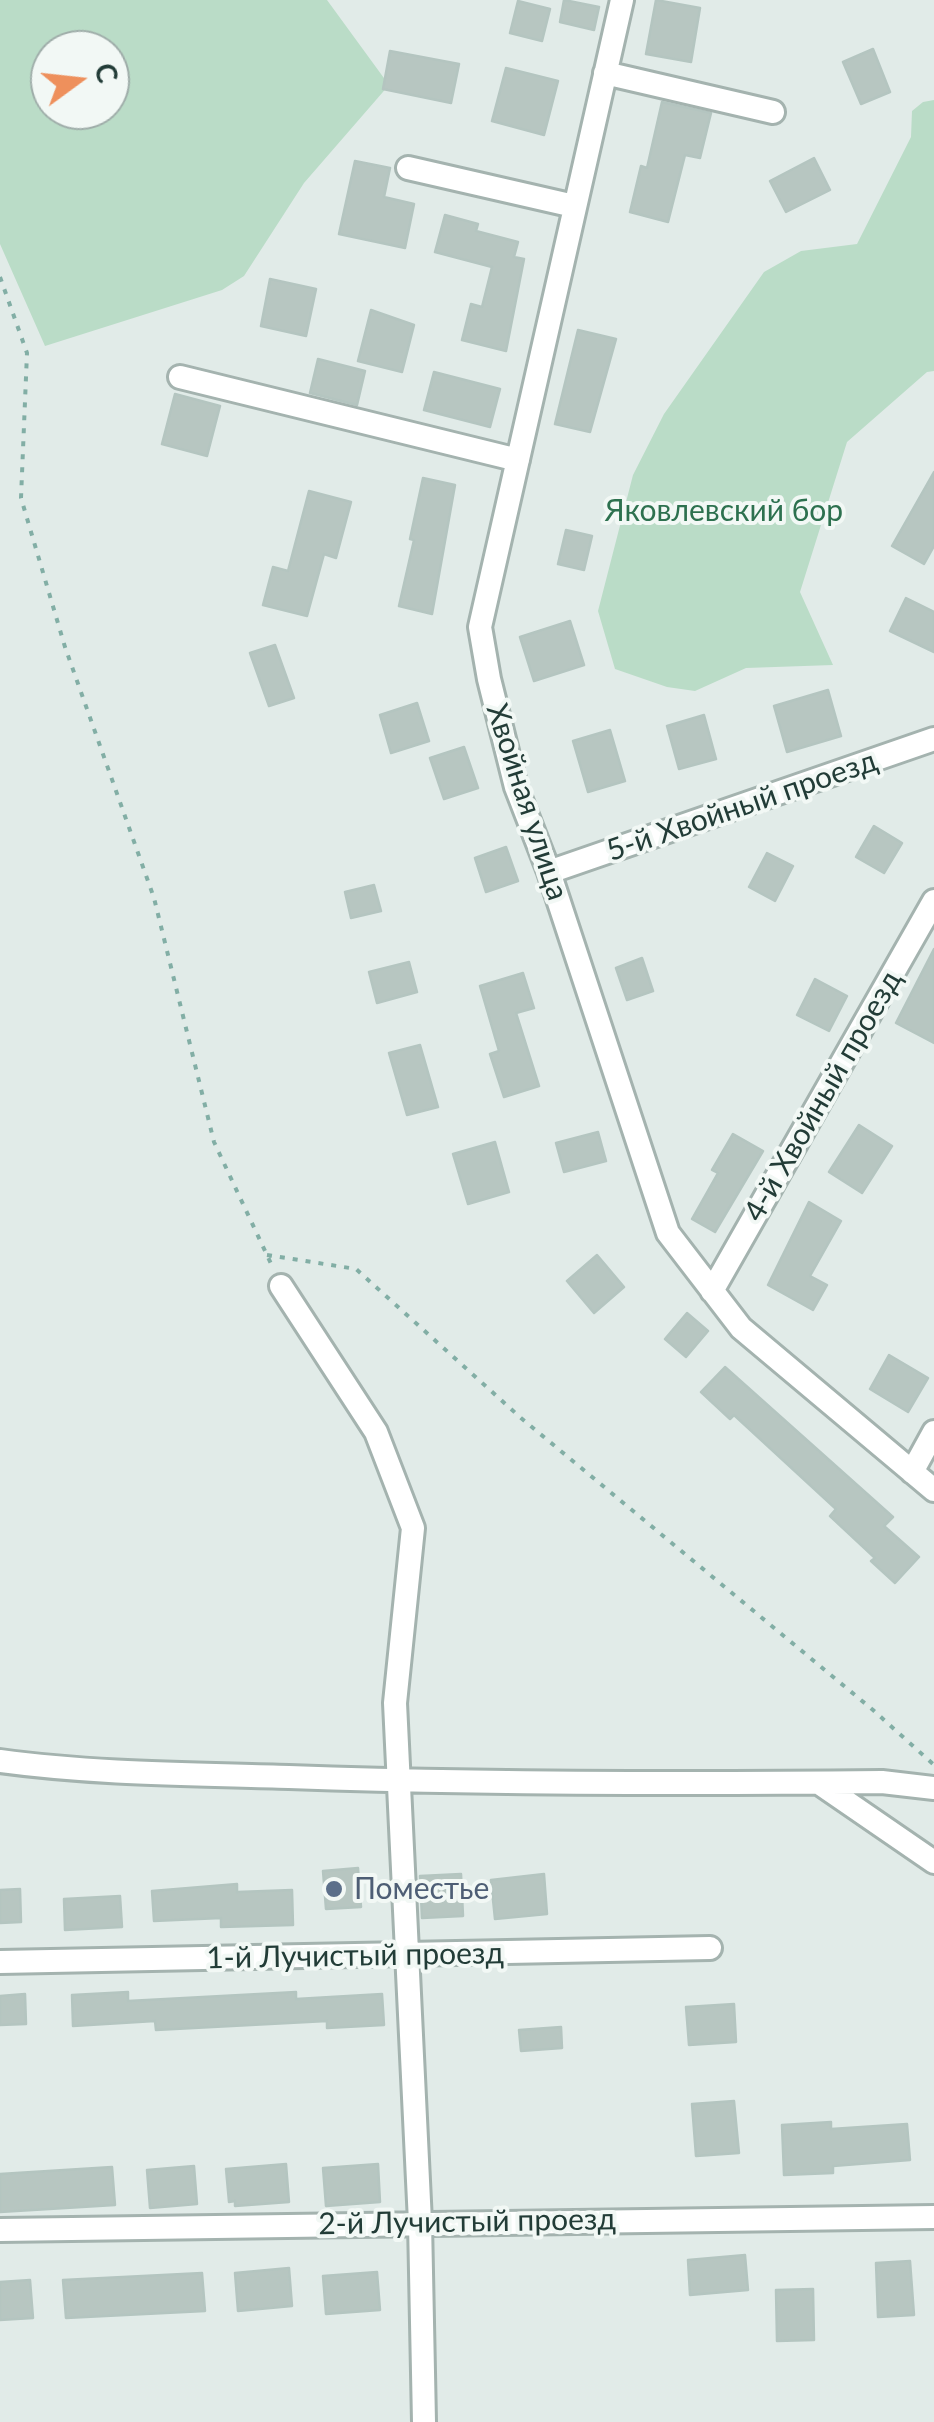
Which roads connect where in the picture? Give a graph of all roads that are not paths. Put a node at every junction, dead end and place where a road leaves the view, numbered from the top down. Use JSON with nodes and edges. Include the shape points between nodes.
{"nodes":[{"id":1,"x":622,"y":0,"type":"edge"},
{"id":2,"x":605,"y":72,"type":"junction"},
{"id":3,"x":773,"y":112,"type":"dead end"},
{"id":4,"x":408,"y":168,"type":"dead end"},
{"id":5,"x":574,"y":206,"type":"junction"},
{"id":6,"x":180,"y":377,"type":"dead end"},
{"id":7,"x":518,"y":460,"type":"junction"},
{"id":8,"x":934,"y":739,"type":"edge"},
{"id":9,"x":549,"y":872,"type":"junction"},
{"id":10,"x":934,"y":901,"type":"edge"},
{"id":11,"x":282,"y":1286,"type":"road end"},
{"id":12,"x":712,"y":1291,"type":"junction"},
{"id":13,"x":934,"y":1432,"type":"edge"},
{"id":14,"x":912,"y":1472,"type":"junction"},
{"id":15,"x":934,"y":1490,"type":"edge"},
{"id":16,"x":0,"y":1762,"type":"edge"},
{"id":17,"x":396,"y":1781,"type":"junction"},
{"id":18,"x":820,"y":1782,"type":"junction"},
{"id":19,"x":934,"y":1788,"type":"edge"},
{"id":20,"x":934,"y":1862,"type":"edge"},
{"id":21,"x":710,"y":1948,"type":"dead end"},
{"id":22,"x":405,"y":1956,"type":"junction"},
{"id":23,"x":0,"y":1962,"type":"edge"},
{"id":24,"x":934,"y":2218,"type":"edge"},
{"id":25,"x":420,"y":2222,"type":"junction"},
{"id":26,"x":0,"y":2230,"type":"edge"},
{"id":27,"x":424,"y":2422,"type":"edge"}],
"edges":[{"from":1,"to":2,"type":"street","name":"Хвойная улица"},
{"from":2,"to":3,"type":"street"},
{"from":2,"to":5,"type":"street","name":"Хвойная улица"},
{"from":4,"to":5,"type":"street"},
{"from":5,"to":7,"type":"street","name":"Хвойная улица"},
{"from":6,"to":7,"type":"street"},
{"from":7,"to":9,"type":"street","name":"Хвойная улица","via":[[480,627],[516,787]]},
{"from":8,"to":9,"type":"street","name":"5-й Хвойный проезд"},
{"from":9,"to":12,"type":"street","name":"Хвойная улица","via":[[668,1233]]},
{"from":10,"to":12,"type":"street","name":"4-й Хвойный проезд"},
{"from":11,"to":17,"type":"street","via":[[376,1432],[414,1528],[395,1703]]},
{"from":12,"to":14,"type":"street","name":"Хвойная улица","via":[[740,1328]]},
{"from":13,"to":14,"type":"street"},
{"from":14,"to":15,"type":"street","name":"Хвойная улица"},
{"from":16,"to":17,"type":"street"},
{"from":17,"to":18,"type":"street"},
{"from":17,"to":22,"type":"street"},
{"from":18,"to":19,"type":"street"},
{"from":18,"to":20,"type":"street"},
{"from":21,"to":22,"type":"street","name":"1-й Лучистый проезд"},
{"from":22,"to":23,"type":"street","name":"1-й Лучистый проезд"},
{"from":22,"to":25,"type":"street"},
{"from":24,"to":25,"type":"street","name":"2-й Лучистый проезд"},
{"from":25,"to":26,"type":"street","name":"2-й Лучистый проезд"},
{"from":25,"to":27,"type":"street"}]}
